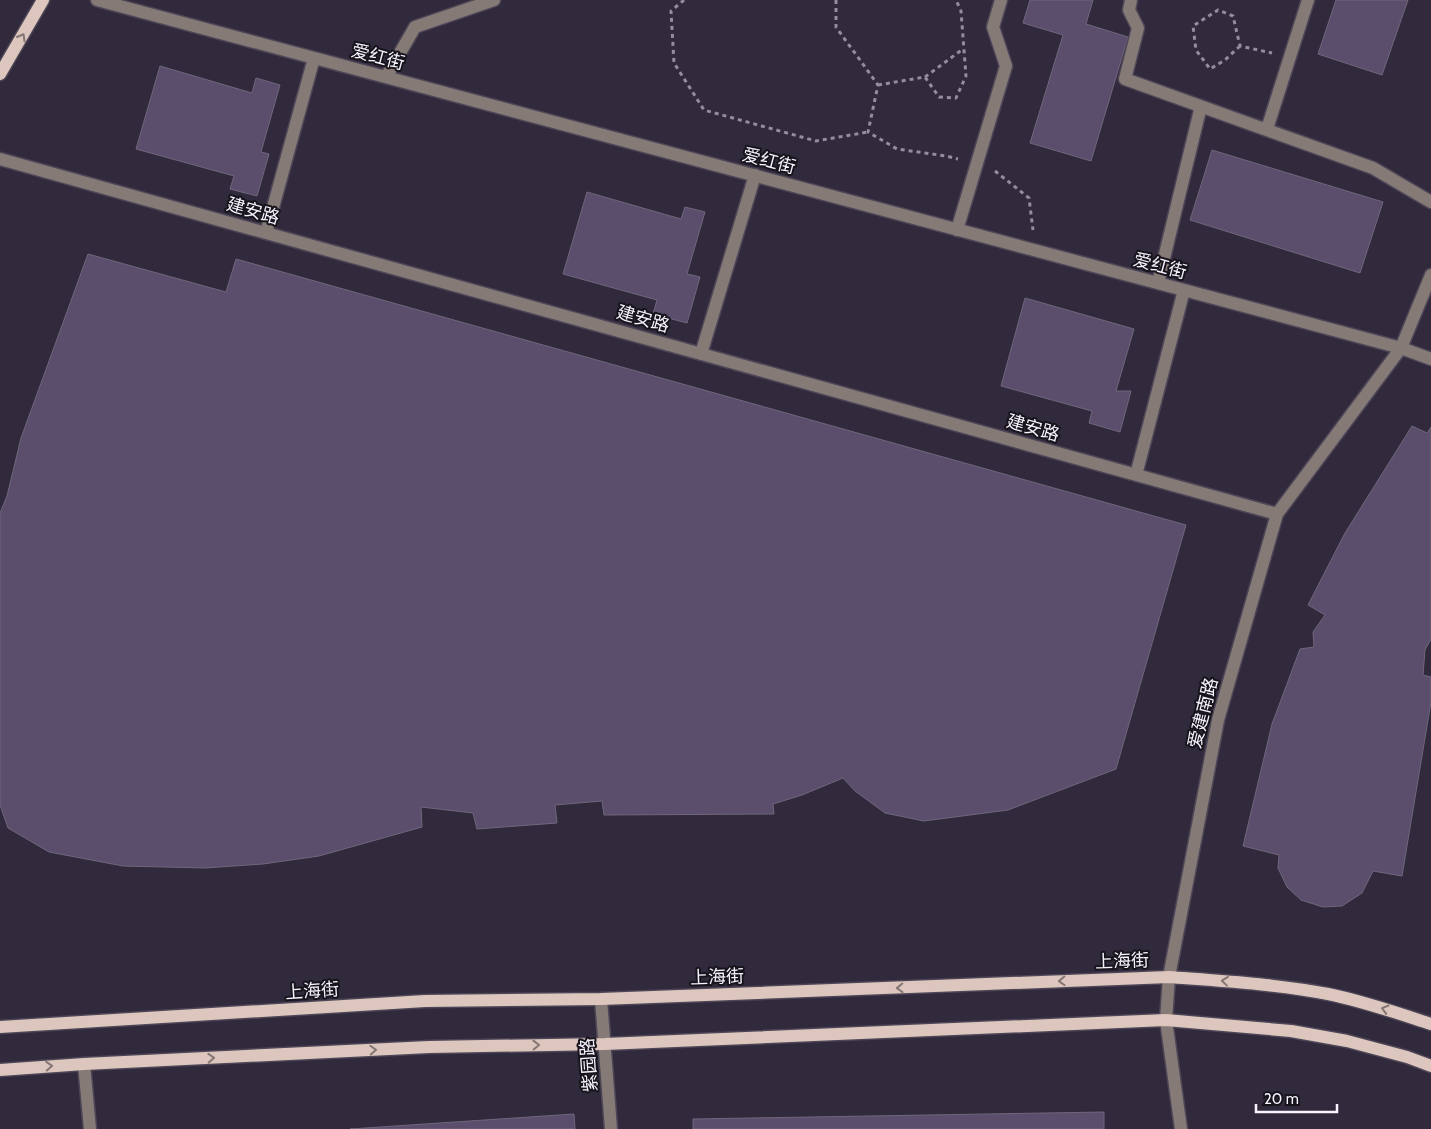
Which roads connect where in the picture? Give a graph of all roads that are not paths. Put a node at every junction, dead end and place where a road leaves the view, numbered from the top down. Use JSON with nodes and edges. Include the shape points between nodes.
{"nodes":[{"id":1,"x":43,"y":0,"type":"edge"},
{"id":2,"x":97,"y":0,"type":"edge"},
{"id":3,"x":494,"y":0,"type":"edge"},
{"id":4,"x":1001,"y":0,"type":"edge"},
{"id":5,"x":1131,"y":0,"type":"edge"},
{"id":6,"x":1308,"y":0,"type":"edge"},
{"id":7,"x":314,"y":58,"type":"junction"},
{"id":8,"x":0,"y":74,"type":"edge"},
{"id":9,"x":386,"y":77,"type":"junction"},
{"id":10,"x":1201,"y":106,"type":"junction"},
{"id":11,"x":1267,"y":129,"type":"junction"},
{"id":12,"x":0,"y":159,"type":"edge"},
{"id":13,"x":755,"y":176,"type":"junction"},
{"id":14,"x":1431,"y":202,"type":"edge"},
{"id":15,"x":957,"y":230,"type":"junction"},
{"id":16,"x":266,"y":233,"type":"junction"},
{"id":17,"x":1431,"y":275,"type":"edge"},
{"id":18,"x":1158,"y":283,"type":"junction"},
{"id":19,"x":1184,"y":290,"type":"junction"},
{"id":20,"x":1400,"y":348,"type":"junction"},
{"id":21,"x":701,"y":354,"type":"junction"},
{"id":22,"x":1431,"y":359,"type":"edge"},
{"id":23,"x":1136,"y":474,"type":"junction"},
{"id":24,"x":1277,"y":514,"type":"junction"},
{"id":25,"x":1169,"y":977,"type":"junction"},
{"id":26,"x":602,"y":999,"type":"junction"},
{"id":27,"x":1166,"y":1020,"type":"junction"},
{"id":28,"x":1431,"y":1024,"type":"edge"},
{"id":29,"x":0,"y":1028,"type":"edge"},
{"id":30,"x":605,"y":1044,"type":"junction"},
{"id":31,"x":84,"y":1064,"type":"junction"},
{"id":32,"x":1431,"y":1066,"type":"edge"},
{"id":33,"x":0,"y":1070,"type":"edge"},
{"id":34,"x":90,"y":1129,"type":"edge"},
{"id":35,"x":611,"y":1129,"type":"edge"},
{"id":36,"x":1181,"y":1129,"type":"edge"}],
"edges":[{"from":8,"to":1,"type":"main road","one_way":true},
{"from":2,"to":7,"type":"street","name":"爱红街"},
{"from":3,"to":9,"type":"street","via":[[415,27]]},
{"from":4,"to":15,"type":"street","via":[[993,27],[1006,66]]},
{"from":5,"to":10,"type":"street","via":[[1129,10],[1138,28],[1125,79]]},
{"from":6,"to":11,"type":"street"},
{"from":7,"to":9,"type":"street","name":"爱红街"},
{"from":7,"to":16,"type":"street"},
{"from":9,"to":13,"type":"street","name":"爱红街"},
{"from":10,"to":11,"type":"street"},
{"from":10,"to":18,"type":"street"},
{"from":11,"to":14,"type":"street","via":[[1373,168]]},
{"from":12,"to":16,"type":"street","name":"建安路"},
{"from":13,"to":15,"type":"street","name":"爱红街"},
{"from":13,"to":21,"type":"street"},
{"from":15,"to":18,"type":"street","name":"爱红街"},
{"from":16,"to":21,"type":"street","name":"建安路"},
{"from":17,"to":20,"type":"street","name":"爱建南路"},
{"from":18,"to":19,"type":"street","name":"爱红街"},
{"from":19,"to":20,"type":"street","name":"爱红街"},
{"from":19,"to":23,"type":"street"},
{"from":20,"to":22,"type":"street","name":"爱红街"},
{"from":20,"to":24,"type":"street","name":"爱建南路"},
{"from":21,"to":23,"type":"street","name":"建安路"},
{"from":23,"to":24,"type":"street","name":"建安路"},
{"from":24,"to":25,"type":"street","name":"爱建南路","via":[[1218,720]]},
{"from":25,"to":26,"type":"main road","name":"上海街","one_way":true},
{"from":25,"to":27,"type":"street","name":"爱建南路"},
{"from":28,"to":25,"type":"main road","name":"上海街","one_way":true,"via":[[1328,994]]},
{"from":26,"to":29,"type":"main road","name":"上海街","via":[[425,1001]]},
{"from":26,"to":30,"type":"street","name":"紫园路"},
{"from":27,"to":30,"type":"main road"},
{"from":27,"to":32,"type":"main road","via":[[1291,1031],[1347,1040]]},
{"from":27,"to":36,"type":"street","name":"爱建南路"},
{"from":31,"to":30,"type":"main road","one_way":true,"via":[[420,1048]]},
{"from":30,"to":35,"type":"street","name":"紫园路"},
{"from":33,"to":31,"type":"main road","one_way":true},
{"from":31,"to":34,"type":"street"}]}
